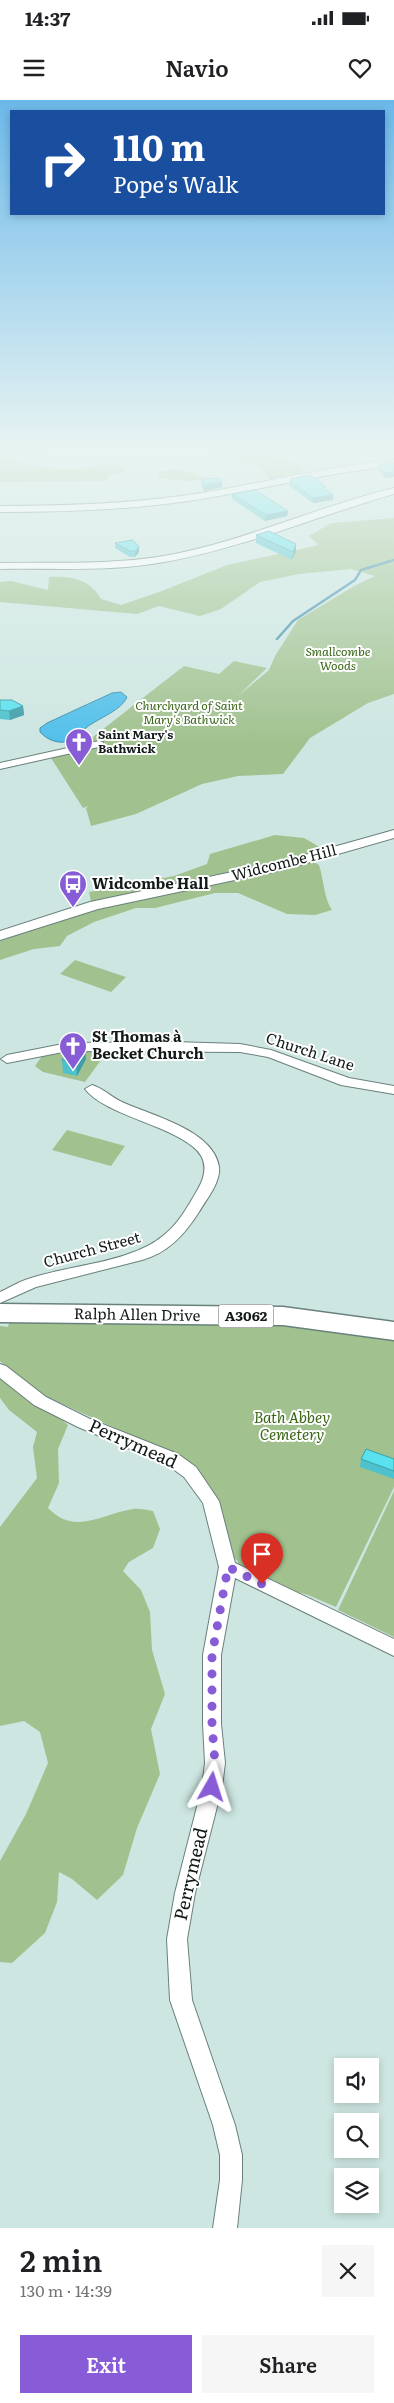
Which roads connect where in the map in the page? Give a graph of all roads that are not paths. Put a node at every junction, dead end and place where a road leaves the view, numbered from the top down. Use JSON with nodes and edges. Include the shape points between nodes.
{"nodes":[{"id":1,"x":214,"y":546,"type":"edge"},
{"id":2,"x":0,"y":566,"type":"edge"},
{"id":3,"x":99,"y":744,"type":"dead end"},
{"id":4,"x":0,"y":766,"type":"edge"},
{"id":5,"x":394,"y":834,"type":"edge"},
{"id":6,"x":0,"y":936,"type":"edge"},
{"id":7,"x":3,"y":1058,"type":"edge"},
{"id":8,"x":20,"y":1065,"type":"dead end"},
{"id":9,"x":92,"y":1089,"type":"dead end"},
{"id":10,"x":394,"y":1090,"type":"edge"},
{"id":11,"x":0,"y":1298,"type":"edge"},
{"id":12,"x":0,"y":1313,"type":"edge"},
{"id":13,"x":394,"y":1331,"type":"edge"},
{"id":14,"x":0,"y":1370,"type":"edge"},
{"id":15,"x":228,"y":1567,"type":"junction"},
{"id":16,"x":394,"y":1648,"type":"edge"},
{"id":17,"x":225,"y":2228,"type":"edge"}],
"edges":[{"from":1,"to":2,"type":"street","via":[[170,558],[138,562]]},
{"from":3,"to":4,"type":"street"},
{"from":5,"to":6,"type":"street","name":"Widcombe Hill","via":[[282,866],[95,905]]},
{"from":7,"to":8,"type":"street"},
{"from":7,"to":10,"type":"street","name":"Church Lane","via":[[68,1047],[240,1048],[271,1054],[346,1082]]},
{"from":9,"to":11,"type":"street","name":"Church Street","via":[[115,1104],[183,1133],[198,1144],[213,1167],[207,1185],[186,1221],[171,1239],[157,1249],[32,1283]]},
{"from":12,"to":13,"type":"main road","name":"Ralph Allen Drive","number":"A3062","via":[[283,1316]]},
{"from":14,"to":15,"type":"street","name":"Perrymead","via":[[40,1401],[172,1459],[190,1472],[212,1501]]},
{"from":15,"to":16,"type":"street"},
{"from":15,"to":17,"type":"street","name":"Perrymead","via":[[212,1655],[215,1763],[212,1787],[185,1893],[177,1939],[181,2000],[224,2125],[231,2155]]}]}
